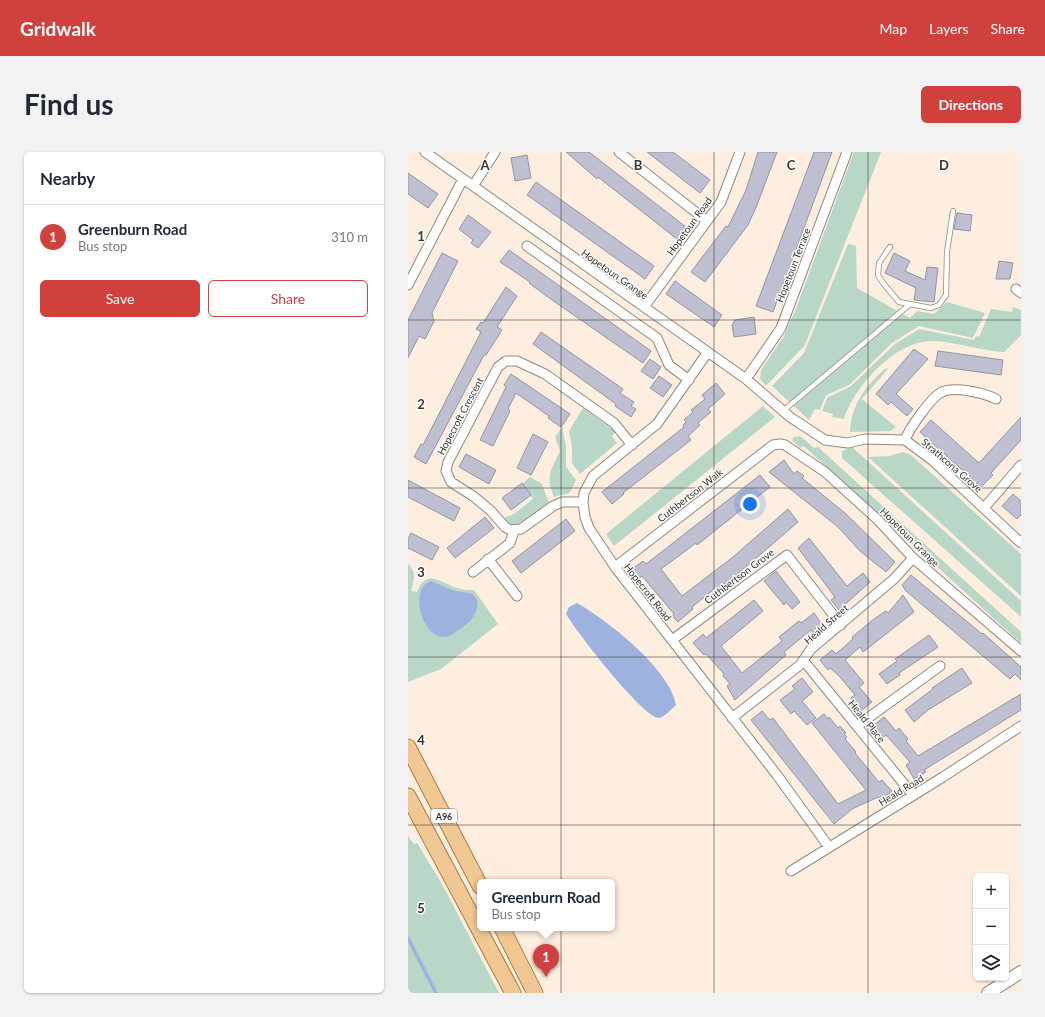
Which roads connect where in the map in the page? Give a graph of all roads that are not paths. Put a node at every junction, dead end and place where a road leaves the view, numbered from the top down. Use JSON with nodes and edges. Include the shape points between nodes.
{"nodes":[{"id":1,"x":425,"y":152,"type":"edge"},
{"id":2,"x":495,"y":152,"type":"edge"},
{"id":3,"x":619,"y":152,"type":"edge"},
{"id":4,"x":740,"y":152,"type":"edge"},
{"id":5,"x":847,"y":152,"type":"edge"},
{"id":6,"x":463,"y":179,"type":"junction"},
{"id":7,"x":472,"y":186,"type":"junction"},
{"id":8,"x":953,"y":211,"type":"dead end"},
{"id":9,"x":707,"y":220,"type":"junction"},
{"id":10,"x":539,"y":233,"type":"junction"},
{"id":11,"x":890,"y":247,"type":"dead end"},
{"id":12,"x":409,"y":281,"type":"edge"},
{"id":13,"x":909,"y":305,"type":"junction"},
{"id":14,"x":644,"y":307,"type":"junction"},
{"id":15,"x":708,"y":352,"type":"junction"},
{"id":16,"x":746,"y":379,"type":"junction"},
{"id":17,"x":689,"y":380,"type":"junction"},
{"id":18,"x":996,"y":399,"type":"dead end"},
{"id":19,"x":786,"y":414,"type":"junction"},
{"id":20,"x":905,"y":440,"type":"junction"},
{"id":21,"x":780,"y":444,"type":"joint"},
{"id":22,"x":632,"y":445,"type":"junction"},
{"id":23,"x":1021,"y":465,"type":"edge"},
{"id":24,"x":583,"y":502,"type":"junction"},
{"id":25,"x":984,"y":508,"type":"junction"},
{"id":26,"x":514,"y":531,"type":"junction"},
{"id":27,"x":1021,"y":543,"type":"edge"},
{"id":28,"x":913,"y":558,"type":"junction"},
{"id":29,"x":488,"y":559,"type":"junction"},
{"id":30,"x":615,"y":567,"type":"junction"},
{"id":31,"x":473,"y":572,"type":"dead end"},
{"id":32,"x":517,"y":596,"type":"dead end"},
{"id":33,"x":842,"y":625,"type":"junction"},
{"id":34,"x":672,"y":640,"type":"junction"},
{"id":35,"x":1021,"y":651,"type":"edge"},
{"id":36,"x":803,"y":660,"type":"junction"},
{"id":37,"x":940,"y":666,"type":"dead end"},
{"id":38,"x":732,"y":718,"type":"junction"},
{"id":39,"x":857,"y":726,"type":"junction"},
{"id":40,"x":1021,"y":726,"type":"edge"},
{"id":41,"x":408,"y":747,"type":"edge"},
{"id":42,"x":913,"y":795,"type":"junction"},
{"id":43,"x":408,"y":796,"type":"edge"},
{"id":44,"x":829,"y":847,"type":"junction"},
{"id":45,"x":791,"y":871,"type":"dead end"},
{"id":46,"x":477,"y":880,"type":"edge"},
{"id":47,"x":477,"y":925,"type":"edge"},
{"id":48,"x":480,"y":931,"type":"edge"},
{"id":49,"x":504,"y":931,"type":"edge"},
{"id":50,"x":1021,"y":972,"type":"edge"},
{"id":51,"x":513,"y":993,"type":"edge"},
{"id":52,"x":535,"y":993,"type":"edge"},
{"id":53,"x":988,"y":993,"type":"edge"}],
"edges":[{"from":1,"to":6,"type":"street","name":"Hopetoun Grange"},
{"from":2,"to":7,"type":"street"},
{"from":3,"to":9,"type":"street"},
{"from":4,"to":9,"type":"street","name":"Hopetoun Road","via":[[721,202]]},
{"from":5,"to":16,"type":"street","name":"Hopetoun Terrace","via":[[781,328]]},
{"from":6,"to":7,"type":"street","name":"Hopetoun Grange"},
{"from":6,"to":12,"type":"street"},
{"from":7,"to":10,"type":"street","name":"Hopetoun Grange"},
{"from":8,"to":13,"type":"lane","via":[[947,252],[946,295],[939,305],[931,308]]},
{"from":9,"to":14,"type":"street","name":"Hopetoun Road"},
{"from":10,"to":14,"type":"street","name":"Hopetoun Grange"},
{"from":10,"to":17,"type":"street","via":[[528,247],[657,338],[669,365]]},
{"from":11,"to":13,"type":"lane","via":[[879,263],[878,275],[899,302]]},
{"from":13,"to":19,"type":"lane"},
{"from":14,"to":15,"type":"street","name":"Hopetoun Grange"},
{"from":15,"to":16,"type":"street","name":"Hopetoun Grange"},
{"from":15,"to":17,"type":"street","name":"Hopecroft Road"},
{"from":16,"to":19,"type":"street","name":"Hopetoun Grange"},
{"from":17,"to":22,"type":"street","name":"Hopecroft Road","via":[[657,424]]},
{"from":18,"to":20,"type":"street","via":[[988,395],[951,389],[941,392],[909,429]]},
{"from":19,"to":20,"type":"street","name":"Strathcona Grove","via":[[825,440],[838,443],[865,439]]},
{"from":20,"to":25,"type":"street","name":"Strathcona Grove","via":[[932,460]]},
{"from":21,"to":28,"type":"street","name":"Hopetoun Grange","via":[[825,472],[878,520]]},
{"from":21,"to":30,"type":"street","name":"Cuthbertson Walk","via":[[773,445]]},
{"from":22,"to":24,"type":"street","name":"Hopecroft Road","via":[[593,476]]},
{"from":22,"to":26,"type":"street","name":"Hopecroft Crescent","via":[[614,423],[544,374],[517,361],[502,363],[452,454],[446,471],[451,482],[491,511],[504,527]]},
{"from":23,"to":25,"type":"street"},
{"from":24,"to":26,"type":"street","via":[[562,502]]},
{"from":24,"to":30,"type":"street","name":"Hopecroft Road","via":[[589,528]]},
{"from":25,"to":27,"type":"street","name":"Strathcona Grove"},
{"from":26,"to":29,"type":"street","via":[[510,543]]},
{"from":28,"to":33,"type":"street","name":"Heald Street","via":[[894,579]]},
{"from":28,"to":35,"type":"street","name":"Hopetoun Grange"},
{"from":29,"to":31,"type":"street"},
{"from":29,"to":32,"type":"street"},
{"from":30,"to":34,"type":"street","name":"Hopecroft Road"},
{"from":33,"to":34,"type":"street","name":"Cuthbertson Grove","via":[[787,555]]},
{"from":33,"to":36,"type":"street","name":"Heald Street","via":[[811,649]]},
{"from":34,"to":38,"type":"street","name":"Hopecroft Road"},
{"from":36,"to":38,"type":"street","name":"Heald Street"},
{"from":36,"to":39,"type":"street","name":"Heald Place"},
{"from":37,"to":39,"type":"street","via":[[912,681]]},
{"from":38,"to":44,"type":"street","name":"Hopecroft Road"},
{"from":39,"to":42,"type":"street","name":"Heald Place"},
{"from":40,"to":42,"type":"street","name":"Heald Road"},
{"from":41,"to":46,"type":"main road","number":"A96"},
{"from":42,"to":44,"type":"street","name":"Heald Road"},
{"from":43,"to":47,"type":"main road","number":"A96"},
{"from":44,"to":45,"type":"street","name":"Heald Road"},
{"from":48,"to":51,"type":"main road","number":"A96"},
{"from":49,"to":52,"type":"main road"},
{"from":50,"to":53,"type":"street"}]}
